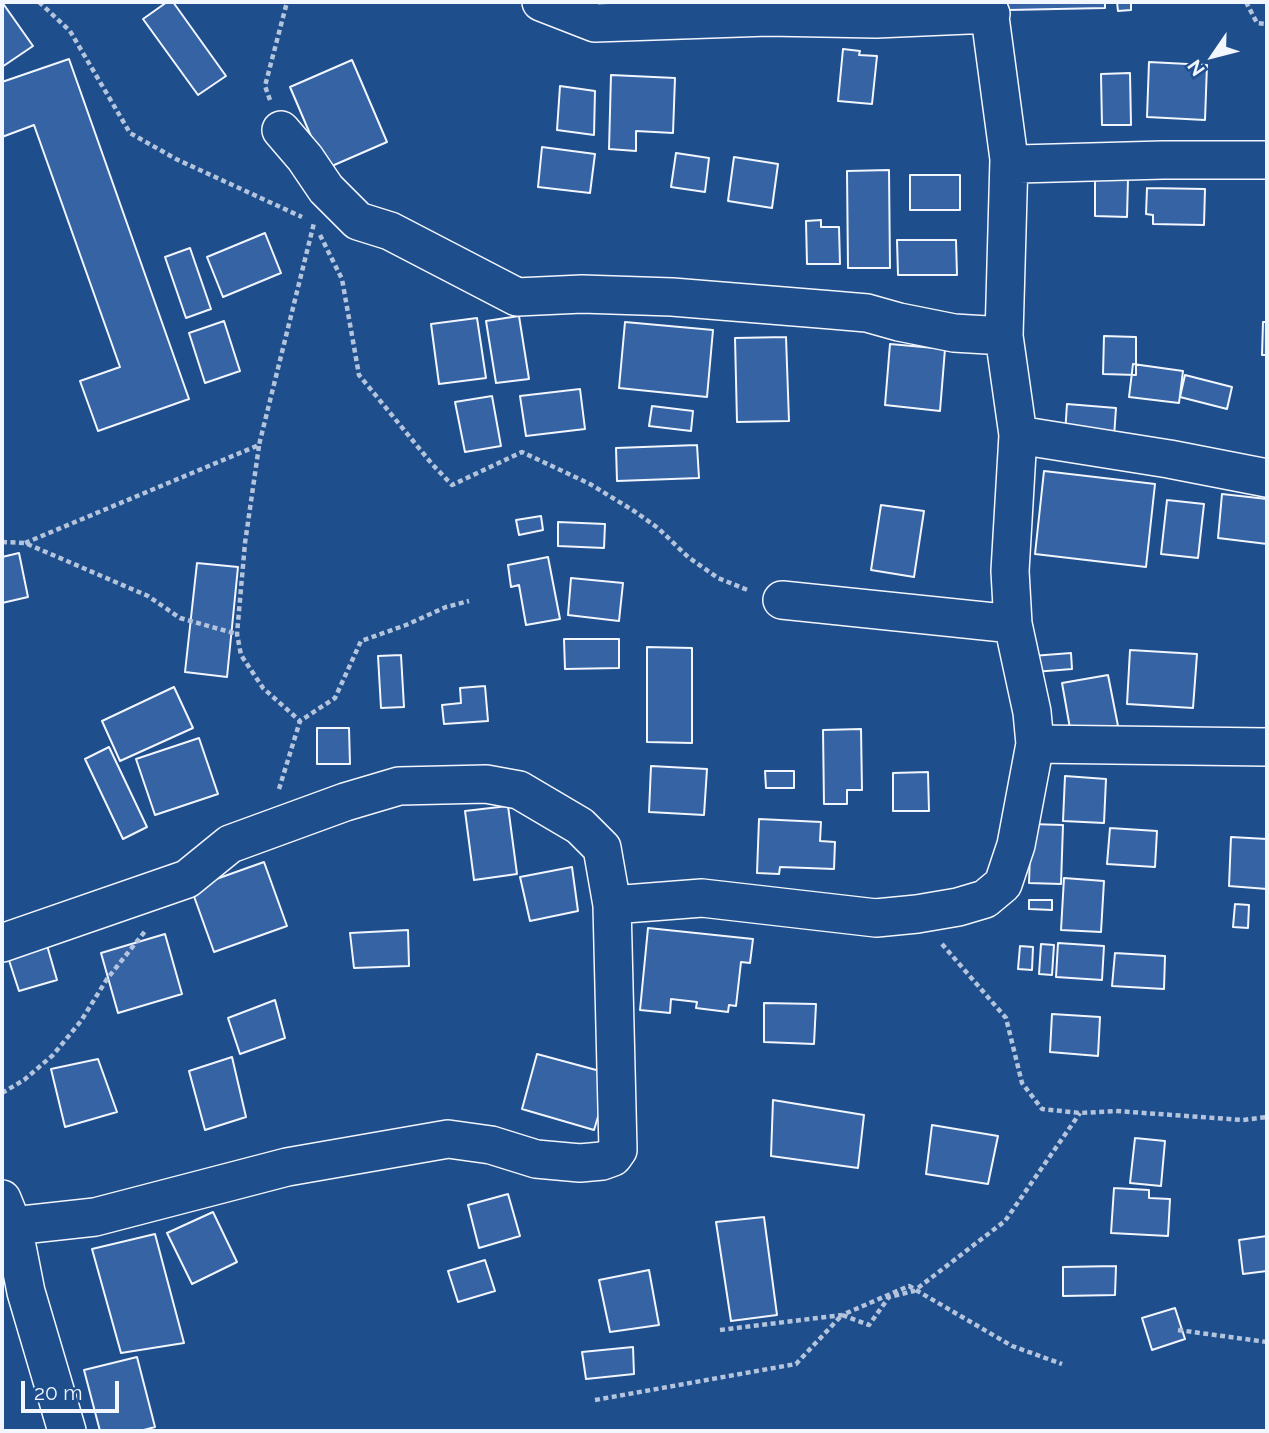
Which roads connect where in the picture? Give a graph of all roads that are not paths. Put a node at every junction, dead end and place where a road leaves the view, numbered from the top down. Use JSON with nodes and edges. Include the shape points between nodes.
{"nodes":[{"id":1,"x":541,"y":2,"type":"edge"},
{"id":2,"x":989,"y":8,"type":"edge"},
{"id":3,"x":281,"y":130,"type":"road end"},
{"id":4,"x":1009,"y":159,"type":"junction"},
{"id":5,"x":1267,"y":160,"type":"edge"},
{"id":6,"x":1004,"y":336,"type":"junction"},
{"id":7,"x":1018,"y":435,"type":"junction"},
{"id":8,"x":1267,"y":478,"type":"edge"},
{"id":9,"x":782,"y":600,"type":"road end"},
{"id":10,"x":1013,"y":624,"type":"junction"},
{"id":11,"x":1035,"y":744,"type":"junction"},
{"id":12,"x":1267,"y":747,"type":"edge"},
{"id":13,"x":612,"y":905,"type":"junction"},
{"id":14,"x":2,"y":943,"type":"edge"},
{"id":15,"x":6,"y":1218,"type":"edge"},
{"id":16,"x":67,"y":1431,"type":"edge"}],
"edges":[{"from":1,"to":2,"type":"street","via":[[595,23],[768,17],[876,19]]},
{"from":2,"to":4,"type":"street"},
{"from":3,"to":6,"type":"street","via":[[326,189],[358,221],[390,232],[517,297],[671,297],[867,313],[954,333]]},
{"from":4,"to":5,"type":"street","via":[[1019,164]]},
{"from":4,"to":6,"type":"street"},
{"from":6,"to":7,"type":"street"},
{"from":7,"to":8,"type":"street"},
{"from":7,"to":10,"type":"street","via":[[1010,571]]},
{"from":9,"to":10,"type":"street"},
{"from":10,"to":11,"type":"street"},
{"from":11,"to":12,"type":"street"},
{"from":11,"to":13,"type":"street","via":[[1016,845],[1003,884],[985,899],[917,915],[876,918],[702,898]]},
{"from":13,"to":14,"type":"street","via":[[602,848],[580,826],[550,807],[519,790],[486,784],[399,786],[230,844],[187,879]]},
{"from":13,"to":15,"type":"street","via":[[618,1150],[613,1157],[580,1163],[536,1159],[491,1144],[448,1139],[287,1167],[96,1216]]},
{"from":15,"to":16,"type":"street"}]}
